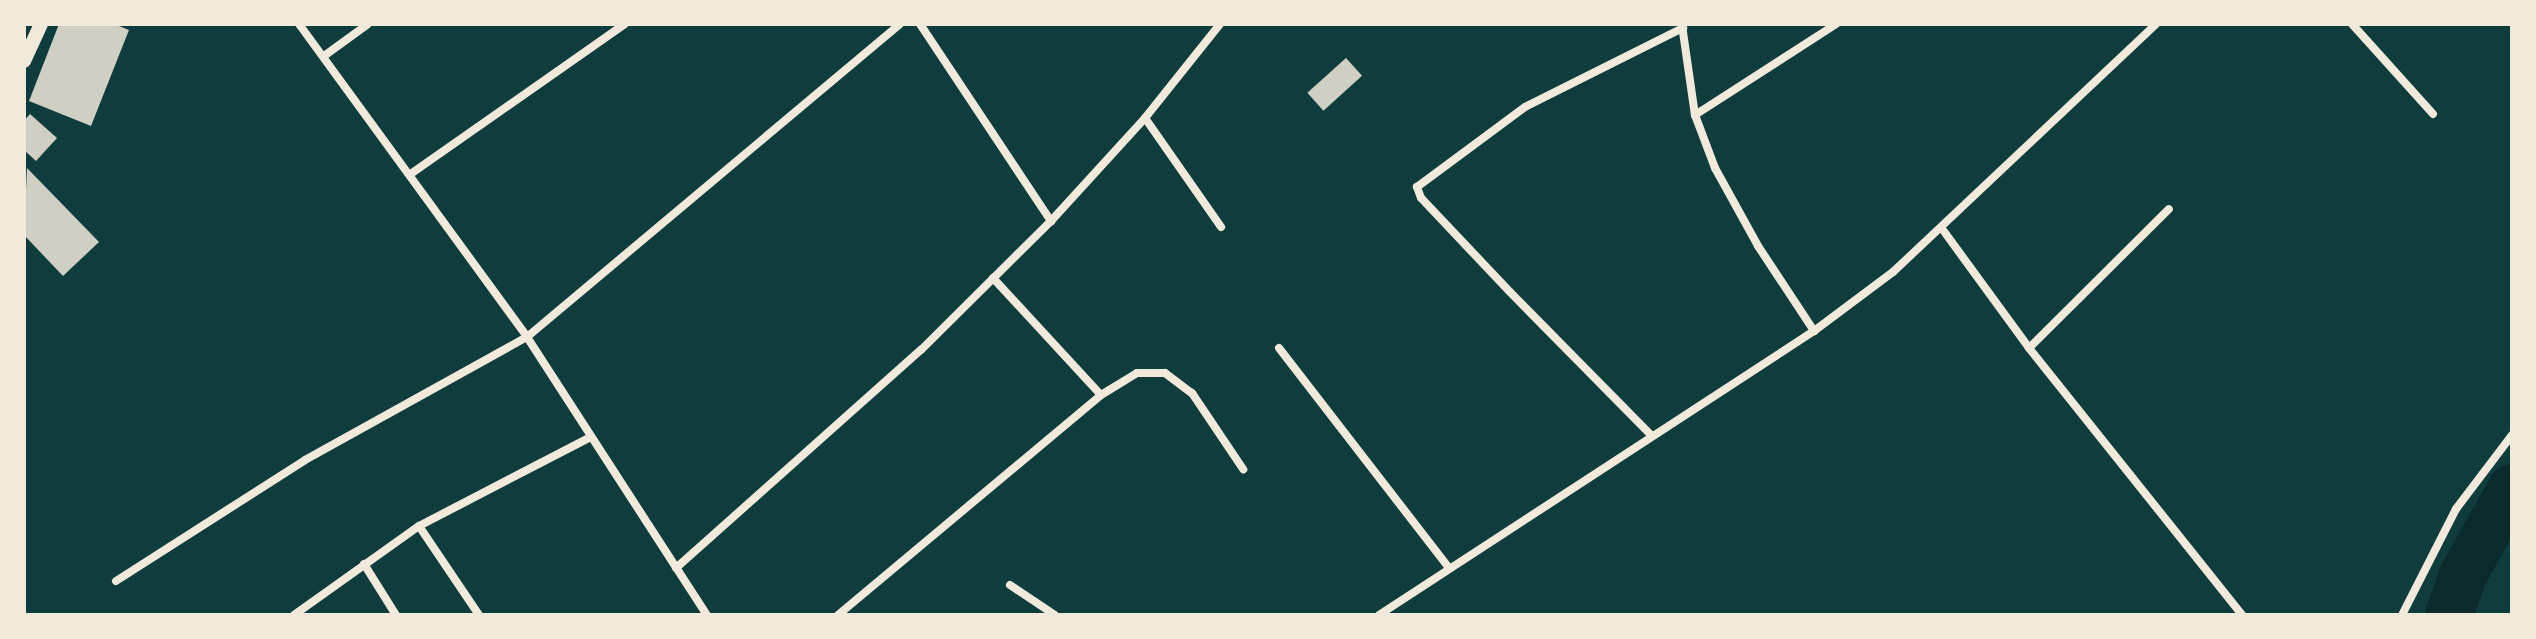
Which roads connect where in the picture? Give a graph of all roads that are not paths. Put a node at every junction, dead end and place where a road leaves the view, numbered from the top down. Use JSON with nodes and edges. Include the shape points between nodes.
{"nodes":[{"id":1,"x":41,"y":24,"type":"edge"},
{"id":2,"x":299,"y":24,"type":"edge"},
{"id":3,"x":368,"y":24,"type":"edge"},
{"id":4,"x":625,"y":24,"type":"edge"},
{"id":5,"x":900,"y":24,"type":"edge"},
{"id":6,"x":920,"y":24,"type":"edge"},
{"id":7,"x":1220,"y":24,"type":"edge"},
{"id":8,"x":1836,"y":24,"type":"edge"},
{"id":9,"x":2156,"y":24,"type":"edge"},
{"id":10,"x":2352,"y":24,"type":"edge"},
{"id":11,"x":1683,"y":26,"type":"edge"},
{"id":12,"x":324,"y":56,"type":"junction"},
{"id":13,"x":24,"y":61,"type":"edge"},
{"id":14,"x":2433,"y":114,"type":"dead end"},
{"id":15,"x":1695,"y":115,"type":"junction"},
{"id":16,"x":1145,"y":118,"type":"junction"},
{"id":17,"x":412,"y":173,"type":"junction"},
{"id":18,"x":2169,"y":209,"type":"dead end"},
{"id":19,"x":1051,"y":221,"type":"junction"},
{"id":20,"x":1221,"y":227,"type":"dead end"},
{"id":21,"x":1943,"y":230,"type":"junction"},
{"id":22,"x":993,"y":278,"type":"junction"},
{"id":23,"x":1814,"y":331,"type":"junction"},
{"id":24,"x":527,"y":337,"type":"junction"},
{"id":25,"x":1279,"y":348,"type":"dead end"},
{"id":26,"x":2029,"y":348,"type":"junction"},
{"id":27,"x":1101,"y":395,"type":"junction"},
{"id":28,"x":1650,"y":434,"type":"junction"},
{"id":29,"x":2512,"y":435,"type":"edge"},
{"id":30,"x":589,"y":438,"type":"junction"},
{"id":31,"x":1243,"y":469,"type":"dead end"},
{"id":32,"x":419,"y":526,"type":"junction"},
{"id":33,"x":364,"y":564,"type":"junction"},
{"id":34,"x":1448,"y":567,"type":"junction"},
{"id":35,"x":676,"y":568,"type":"junction"},
{"id":36,"x":116,"y":581,"type":"dead end"},
{"id":37,"x":1010,"y":585,"type":"dead end"},
{"id":38,"x":294,"y":615,"type":"edge"},
{"id":39,"x":396,"y":615,"type":"edge"},
{"id":40,"x":479,"y":615,"type":"edge"},
{"id":41,"x":707,"y":615,"type":"edge"},
{"id":42,"x":838,"y":615,"type":"edge"},
{"id":43,"x":1055,"y":615,"type":"edge"},
{"id":44,"x":1379,"y":615,"type":"edge"},
{"id":45,"x":2242,"y":615,"type":"edge"},
{"id":46,"x":2402,"y":615,"type":"edge"}],
"edges":[{"from":1,"to":13,"type":"street"},
{"from":2,"to":12,"type":"street"},
{"from":3,"to":12,"type":"street"},
{"from":4,"to":17,"type":"street"},
{"from":5,"to":24,"type":"street"},
{"from":6,"to":19,"type":"street"},
{"from":7,"to":16,"type":"street"},
{"from":8,"to":15,"type":"street"},
{"from":9,"to":21,"type":"street"},
{"from":10,"to":14,"type":"street"},
{"from":11,"to":15,"type":"street"},
{"from":11,"to":28,"type":"street","via":[[1525,107],[1417,187],[1421,198]]},
{"from":12,"to":17,"type":"street"},
{"from":15,"to":23,"type":"street","via":[[1734,208]]},
{"from":16,"to":19,"type":"street"},
{"from":16,"to":20,"type":"street"},
{"from":17,"to":24,"type":"street"},
{"from":18,"to":26,"type":"street"},
{"from":19,"to":22,"type":"street"},
{"from":21,"to":23,"type":"street"},
{"from":21,"to":26,"type":"street"},
{"from":22,"to":27,"type":"street"},
{"from":22,"to":35,"type":"street","via":[[921,350]]},
{"from":23,"to":28,"type":"street"},
{"from":24,"to":30,"type":"street"},
{"from":24,"to":36,"type":"street","via":[[305,460]]},
{"from":25,"to":34,"type":"street"},
{"from":26,"to":45,"type":"street"},
{"from":27,"to":31,"type":"street","via":[[1144,371],[1174,378],[1208,413]]},
{"from":27,"to":42,"type":"street"},
{"from":28,"to":34,"type":"street"},
{"from":29,"to":46,"type":"street","via":[[2456,509]]},
{"from":30,"to":32,"type":"street"},
{"from":30,"to":35,"type":"street"},
{"from":32,"to":33,"type":"street"},
{"from":32,"to":40,"type":"street"},
{"from":33,"to":38,"type":"street"},
{"from":33,"to":39,"type":"street"},
{"from":34,"to":44,"type":"street"},
{"from":35,"to":41,"type":"street"},
{"from":37,"to":43,"type":"street"}]}
